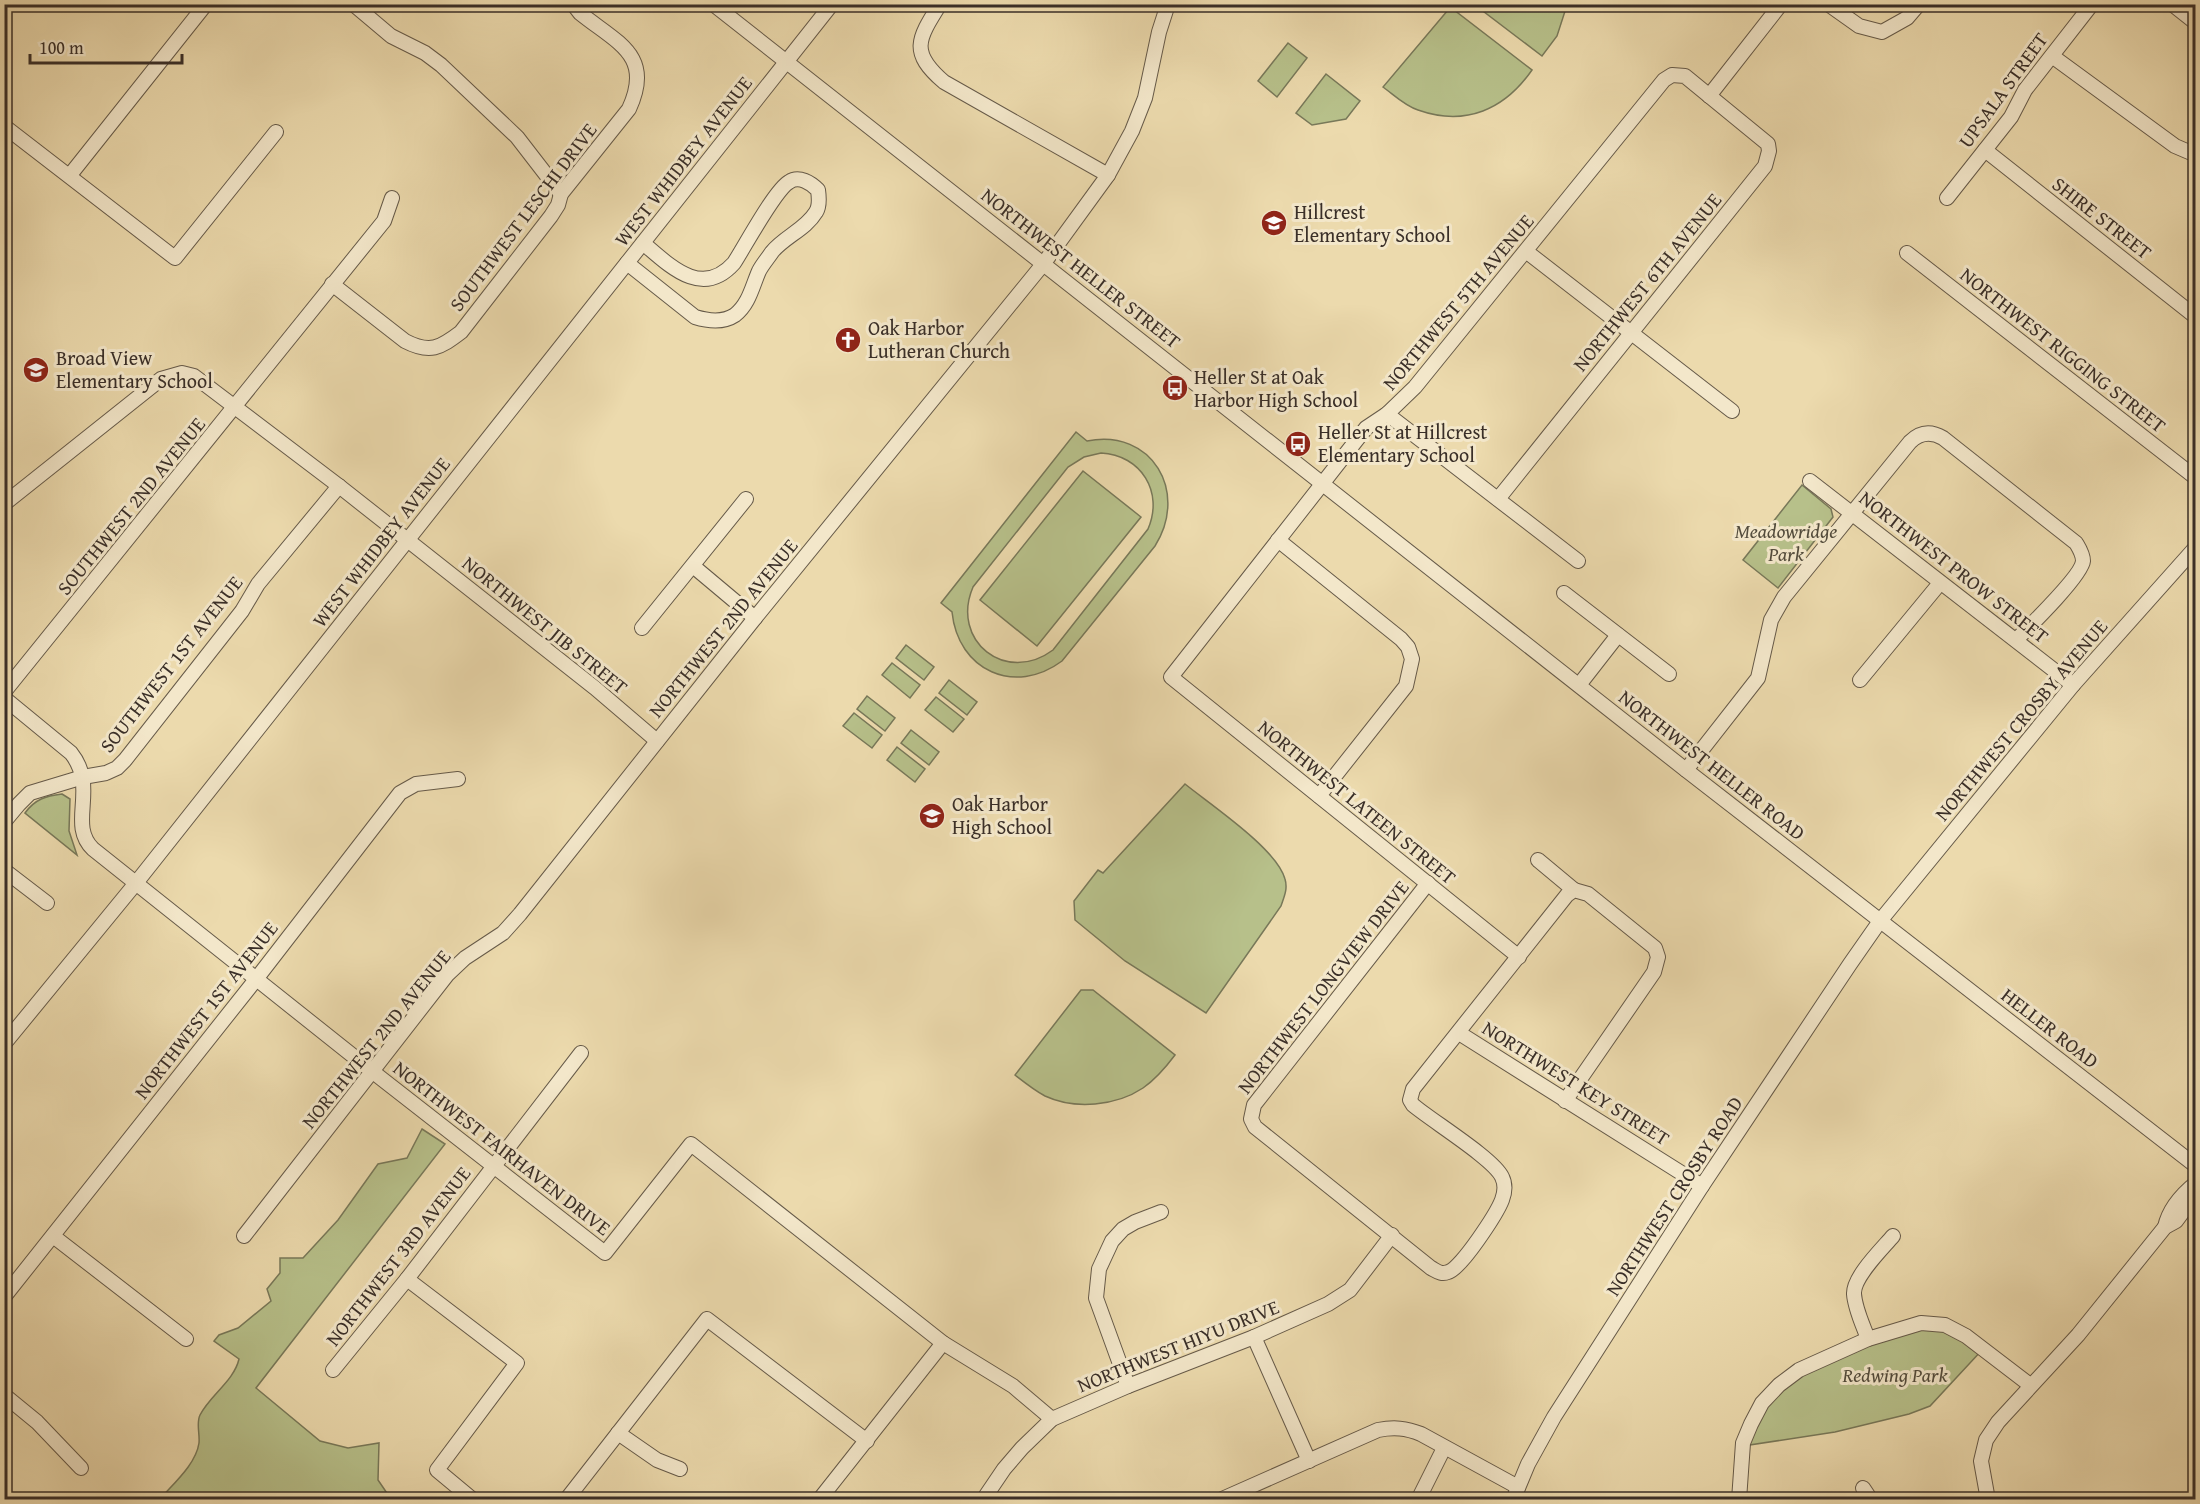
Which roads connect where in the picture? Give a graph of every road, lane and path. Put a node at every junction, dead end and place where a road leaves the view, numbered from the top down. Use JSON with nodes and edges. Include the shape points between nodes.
{"nodes":[{"id":1,"x":206,"y":4,"type":"edge"},
{"id":2,"x":353,"y":4,"type":"edge"},
{"id":3,"x":573,"y":4,"type":"edge"},
{"id":4,"x":713,"y":4,"type":"edge"},
{"id":5,"x":832,"y":4,"type":"edge"},
{"id":6,"x":940,"y":4,"type":"edge"},
{"id":7,"x":1168,"y":4,"type":"edge"},
{"id":8,"x":1781,"y":4,"type":"edge"},
{"id":9,"x":1828,"y":4,"type":"edge"},
{"id":10,"x":1919,"y":4,"type":"edge"},
{"id":11,"x":2092,"y":4,"type":"edge"},
{"id":12,"x":2172,"y":4,"type":"edge"},
{"id":13,"x":2196,"y":23,"type":"edge"},
{"id":14,"x":2052,"y":56,"type":"junction"},
{"id":15,"x":786,"y":61,"type":"junction"},
{"id":16,"x":1709,"y":96,"type":"junction"},
{"id":17,"x":4,"y":126,"type":"edge"},
{"id":18,"x":276,"y":132,"type":"dead end"},
{"id":19,"x":1985,"y":150,"type":"junction"},
{"id":20,"x":2196,"y":155,"type":"edge"},
{"id":21,"x":1108,"y":175,"type":"junction"},
{"id":22,"x":70,"y":176,"type":"junction"},
{"id":23,"x":561,"y":194,"type":"junction"},
{"id":24,"x":392,"y":198,"type":"dead end"},
{"id":25,"x":1947,"y":198,"type":"dead end"},
{"id":26,"x":643,"y":243,"type":"junction"},
{"id":27,"x":1527,"y":252,"type":"junction"},
{"id":28,"x":1907,"y":253,"type":"dead end"},
{"id":29,"x":627,"y":263,"type":"junction"},
{"id":30,"x":1044,"y":263,"type":"junction"},
{"id":31,"x":332,"y":284,"type":"junction"},
{"id":32,"x":2196,"y":316,"type":"edge"},
{"id":33,"x":1631,"y":333,"type":"junction"},
{"id":34,"x":236,"y":406,"type":"junction"},
{"id":35,"x":1732,"y":411,"type":"dead end"},
{"id":36,"x":1387,"y":414,"type":"junction"},
{"id":37,"x":2196,"y":478,"type":"edge"},
{"id":38,"x":1810,"y":481,"type":"dead end"},
{"id":39,"x":1323,"y":483,"type":"junction"},
{"id":40,"x":339,"y":486,"type":"junction"},
{"id":41,"x":746,"y":499,"type":"dead end"},
{"id":42,"x":1498,"y":499,"type":"junction"},
{"id":43,"x":4,"y":504,"type":"edge"},
{"id":44,"x":1852,"y":513,"type":"junction"},
{"id":45,"x":1278,"y":540,"type":"junction"},
{"id":46,"x":408,"y":541,"type":"junction"},
{"id":47,"x":2196,"y":547,"type":"edge"},
{"id":48,"x":1578,"y":561,"type":"dead end"},
{"id":49,"x":693,"y":566,"type":"junction"},
{"id":50,"x":1940,"y":583,"type":"junction"},
{"id":51,"x":1564,"y":593,"type":"dead end"},
{"id":52,"x":755,"y":618,"type":"junction"},
{"id":53,"x":642,"y":628,"type":"dead end"},
{"id":54,"x":1618,"y":635,"type":"junction"},
{"id":55,"x":1521,"y":640,"type":"joint"},
{"id":56,"x":2016,"y":640,"type":"junction"},
{"id":57,"x":1669,"y":674,"type":"dead end"},
{"id":58,"x":1171,"y":678,"type":"joint"},
{"id":59,"x":1860,"y":680,"type":"dead end"},
{"id":60,"x":1579,"y":685,"type":"junction"},
{"id":61,"x":2073,"y":685,"type":"junction"},
{"id":62,"x":4,"y":692,"type":"edge"},
{"id":63,"x":4,"y":698,"type":"edge"},
{"id":64,"x":657,"y":741,"type":"junction"},
{"id":65,"x":1686,"y":770,"type":"junction"},
{"id":66,"x":83,"y":777,"type":"junction"},
{"id":67,"x":458,"y":779,"type":"dead end"},
{"id":68,"x":1319,"y":796,"type":"junction"},
{"id":69,"x":4,"y":822,"type":"edge"},
{"id":70,"x":1538,"y":860,"type":"dead end"},
{"id":71,"x":4,"y":870,"type":"edge"},
{"id":72,"x":136,"y":883,"type":"junction"},
{"id":73,"x":1428,"y":883,"type":"junction"},
{"id":74,"x":1574,"y":890,"type":"junction"},
{"id":75,"x":47,"y":903,"type":"dead end"},
{"id":76,"x":1880,"y":921,"type":"junction"},
{"id":77,"x":1519,"y":957,"type":"junction"},
{"id":78,"x":257,"y":978,"type":"junction"},
{"id":79,"x":1459,"y":1033,"type":"junction"},
{"id":80,"x":4,"y":1044,"type":"edge"},
{"id":81,"x":581,"y":1053,"type":"dead end"},
{"id":82,"x":372,"y":1071,"type":"junction"},
{"id":83,"x":1565,"y":1101,"type":"junction"},
{"id":84,"x":492,"y":1166,"type":"junction"},
{"id":85,"x":2196,"y":1166,"type":"edge"},
{"id":86,"x":2196,"y":1183,"type":"edge"},
{"id":87,"x":1702,"y":1186,"type":"junction"},
{"id":88,"x":2196,"y":1194,"type":"edge"},
{"id":89,"x":1161,"y":1212,"type":"dead end"},
{"id":90,"x":2165,"y":1227,"type":"junction"},
{"id":91,"x":1392,"y":1235,"type":"junction"},
{"id":92,"x":53,"y":1236,"type":"junction"},
{"id":93,"x":244,"y":1236,"type":"dead end"},
{"id":94,"x":1893,"y":1236,"type":"dead end"},
{"id":95,"x":407,"y":1279,"type":"junction"},
{"id":96,"x":4,"y":1297,"type":"edge"},
{"id":97,"x":1254,"y":1337,"type":"junction"},
{"id":98,"x":186,"y":1339,"type":"dead end"},
{"id":99,"x":1868,"y":1340,"type":"junction"},
{"id":100,"x":943,"y":1342,"type":"junction"},
{"id":101,"x":333,"y":1371,"type":"dead end"},
{"id":102,"x":2030,"y":1385,"type":"junction"},
{"id":103,"x":1128,"y":1386,"type":"junction"},
{"id":104,"x":4,"y":1395,"type":"edge"},
{"id":105,"x":1052,"y":1419,"type":"junction"},
{"id":106,"x":618,"y":1433,"type":"junction"},
{"id":107,"x":867,"y":1441,"type":"junction"},
{"id":108,"x":1444,"y":1448,"type":"junction"},
{"id":109,"x":1309,"y":1461,"type":"junction"},
{"id":110,"x":81,"y":1468,"type":"dead end"},
{"id":111,"x":680,"y":1468,"type":"dead end"},
{"id":112,"x":1515,"y":1493,"type":"edge"},
{"id":113,"x":1229,"y":1498,"type":"edge"},
{"id":114,"x":473,"y":1500,"type":"edge"},
{"id":115,"x":566,"y":1500,"type":"edge"},
{"id":116,"x":819,"y":1500,"type":"edge"},
{"id":117,"x":983,"y":1500,"type":"edge"},
{"id":118,"x":1418,"y":1500,"type":"edge"},
{"id":119,"x":1739,"y":1500,"type":"edge"},
{"id":120,"x":1988,"y":1500,"type":"edge"}],
"edges":[{"from":1,"to":22,"type":"street"},
{"from":2,"to":23,"type":"street","via":[[391,36],[425,52],[441,65],[517,137]]},
{"from":3,"to":23,"type":"street","name":"SOUTHWEST LESCHI DRIVE","via":[[633,56],[638,84],[629,109]]},
{"from":4,"to":15,"type":"street","name":"NORTHWEST HELLER STREET"},
{"from":5,"to":15,"type":"street","name":"WEST WHIDBEY AVENUE"},
{"from":6,"to":21,"type":"street","via":[[924,30],[920,47],[927,66],[944,82]]},
{"from":7,"to":21,"type":"street","name":"NORTHWEST 2ND AVENUE","via":[[1145,98]]},
{"from":8,"to":16,"type":"street"},
{"from":9,"to":10,"type":"street","via":[[1859,26],[1882,32],[1907,18]]},
{"from":11,"to":14,"type":"street","name":"UPSALA STREET"},
{"from":12,"to":13,"type":"street"},
{"from":14,"to":19,"type":"street","name":"UPSALA STREET"},
{"from":14,"to":20,"type":"street","via":[[2175,146]]},
{"from":15,"to":26,"type":"street","name":"WEST WHIDBEY AVENUE"},
{"from":15,"to":30,"type":"street","name":"NORTHWEST HELLER STREET"},
{"from":16,"to":27,"type":"street","name":"NORTHWEST 5TH AVENUE","via":[[1685,76],[1667,77]]},
{"from":16,"to":33,"type":"street","name":"NORTHWEST 6TH AVENUE","via":[[1768,144],[1768,159]]},
{"from":17,"to":22,"type":"street"},
{"from":18,"to":22,"type":"street","via":[[175,258]]},
{"from":19,"to":25,"type":"street","name":"UPSALA STREET"},
{"from":19,"to":32,"type":"street","name":"SHIRE STREET"},
{"from":21,"to":30,"type":"street","name":"NORTHWEST 2ND AVENUE"},
{"from":23,"to":31,"type":"street","name":"SOUTHWEST LESCHI DRIVE","via":[[551,216],[461,332],[444,345],[416,347]]},
{"from":24,"to":31,"type":"street","name":"SOUTHWEST 2ND AVENUE","via":[[384,221]]},
{"from":26,"to":29,"type":"street","name":"WEST WHIDBEY AVENUE"},
{"from":26,"to":29,"type":"street","via":[[678,273],[709,280],[734,264],[779,191],[790,180],[810,182],[818,190],[817,211],[769,256],[743,307],[720,321],[695,317]]},
{"from":27,"to":33,"type":"street"},
{"from":27,"to":36,"type":"street","name":"NORTHWEST 5TH AVENUE","via":[[1415,387]]},
{"from":28,"to":37,"type":"street","name":"NORTHWEST RIGGING STREET"},
{"from":29,"to":46,"type":"street","name":"WEST WHIDBEY AVENUE"},
{"from":30,"to":39,"type":"street","name":"NORTHWEST HELLER STREET"},
{"from":30,"to":52,"type":"street","name":"NORTHWEST 2ND AVENUE"},
{"from":31,"to":34,"type":"street","name":"SOUTHWEST 2ND AVENUE"},
{"from":33,"to":35,"type":"street"},
{"from":33,"to":42,"type":"street","name":"NORTHWEST 6TH AVENUE"},
{"from":34,"to":40,"type":"street","name":"NORTHWEST JIB STREET"},
{"from":34,"to":43,"type":"street","name":"NORTHWEST JIB STREET","via":[[194,376],[182,373],[161,379]]},
{"from":34,"to":62,"type":"street","name":"SOUTHWEST 2ND AVENUE"},
{"from":36,"to":39,"type":"street","name":"NORTHWEST 5TH AVENUE","via":[[1366,428]]},
{"from":36,"to":42,"type":"street"},
{"from":38,"to":44,"type":"street","name":"NORTHWEST PROW STREET"},
{"from":39,"to":45,"type":"street","name":"NORTHWEST 5TH AVENUE"},
{"from":39,"to":55,"type":"street","name":"NORTHWEST HELLER STREET"},
{"from":40,"to":46,"type":"street","name":"NORTHWEST JIB STREET"},
{"from":40,"to":66,"type":"street","name":"SOUTHWEST 1ST AVENUE","via":[[258,584],[242,611],[125,760],[106,773]]},
{"from":41,"to":49,"type":"street"},
{"from":42,"to":48,"type":"street"},
{"from":44,"to":50,"type":"street","name":"NORTHWEST PROW STREET"},
{"from":44,"to":56,"type":"street","via":[[1915,438],[1929,432],[1943,438],[2076,543],[2080,551],[2082,561],[2076,575]]},
{"from":44,"to":65,"type":"street","via":[[1784,597],[1771,620],[1758,678]]},
{"from":45,"to":58,"type":"street","name":"NORTHWEST 5TH AVENUE"},
{"from":45,"to":68,"type":"street","via":[[1401,639],[1412,659],[1406,686]]},
{"from":46,"to":64,"type":"street","name":"NORTHWEST JIB STREET"},
{"from":46,"to":72,"type":"street","name":"WEST WHIDBEY AVENUE"},
{"from":47,"to":61,"type":"street","name":"NORTHWEST CROSBY AVENUE"},
{"from":49,"to":52,"type":"street"},
{"from":49,"to":53,"type":"street"},
{"from":50,"to":56,"type":"street","name":"NORTHWEST PROW STREET"},
{"from":50,"to":59,"type":"street"},
{"from":51,"to":54,"type":"street"},
{"from":52,"to":64,"type":"street","name":"NORTHWEST 2ND AVENUE"},
{"from":54,"to":57,"type":"street"},
{"from":54,"to":60,"type":"street"},
{"from":55,"to":60,"type":"street","name":"NORTHWEST HELLER ROAD"},
{"from":56,"to":61,"type":"street","name":"NORTHWEST PROW STREET"},
{"from":58,"to":68,"type":"street","name":"NORTHWEST LATEEN STREET"},
{"from":60,"to":65,"type":"street","name":"NORTHWEST HELLER ROAD"},
{"from":61,"to":76,"type":"street","name":"NORTHWEST CROSBY AVENUE"},
{"from":63,"to":66,"type":"street","via":[[71,753]]},
{"from":64,"to":82,"type":"street","name":"NORTHWEST 2ND AVENUE","via":[[510,926],[455,966]]},
{"from":65,"to":76,"type":"street","name":"NORTHWEST HELLER ROAD"},
{"from":66,"to":69,"type":"street","name":"SOUTHWEST 1ST AVENUE","via":[[30,793]]},
{"from":66,"to":72,"type":"street","name":"NORTHWEST FAIRHAVEN DRIVE","via":[[81,825],[87,843]]},
{"from":67,"to":78,"type":"street","name":"NORTHWEST 1ST AVENUE","via":[[416,784],[400,793]]},
{"from":68,"to":73,"type":"street","name":"NORTHWEST LATEEN STREET"},
{"from":70,"to":74,"type":"street"},
{"from":71,"to":75,"type":"street"},
{"from":72,"to":78,"type":"street","name":"NORTHWEST FAIRHAVEN DRIVE"},
{"from":72,"to":80,"type":"street","name":"WEST WHIDBEY AVENUE"},
{"from":73,"to":77,"type":"street","name":"NORTHWEST LATEEN STREET"},
{"from":73,"to":91,"type":"street","name":"NORTHWEST LONGVIEW DRIVE","via":[[1254,1104],[1251,1119],[1261,1133]]},
{"from":74,"to":77,"type":"street"},
{"from":74,"to":83,"type":"street","via":[[1588,894],[1655,948],[1658,961]]},
{"from":76,"to":85,"type":"street","name":"HELLER ROAD"},
{"from":76,"to":87,"type":"street","name":"NORTHWEST CROSBY ROAD"},
{"from":77,"to":79,"type":"street"},
{"from":78,"to":82,"type":"street","name":"NORTHWEST FAIRHAVEN DRIVE"},
{"from":78,"to":92,"type":"street","name":"NORTHWEST 1ST AVENUE"},
{"from":79,"to":83,"type":"street","name":"NORTHWEST KEY STREET"},
{"from":79,"to":91,"type":"street","name":"NORTHWEST LONGVIEW DRIVE","via":[[1413,1089],[1410,1100],[1497,1168],[1505,1186],[1503,1199],[1465,1258],[1448,1273],[1431,1268]]},
{"from":81,"to":84,"type":"street","name":"NORTHWEST 3RD AVENUE"},
{"from":82,"to":84,"type":"street","name":"NORTHWEST FAIRHAVEN DRIVE"},
{"from":82,"to":93,"type":"street","name":"NORTHWEST 2ND AVENUE"},
{"from":83,"to":87,"type":"street","name":"NORTHWEST KEY STREET"},
{"from":84,"to":95,"type":"street","name":"NORTHWEST 3RD AVENUE"},
{"from":84,"to":100,"type":"street","name":"NORTHWEST FAIRHAVEN DRIVE","via":[[605,1253],[691,1144]]},
{"from":86,"to":90,"type":"street","via":[[2168,1214]]},
{"from":87,"to":112,"type":"street","name":"NORTHWEST CROSBY ROAD","via":[[1554,1417]]},
{"from":88,"to":90,"type":"street","via":[[2176,1221]]},
{"from":89,"to":103,"type":"street","via":[[1123,1229],[1112,1241],[1099,1269],[1096,1298]]},
{"from":90,"to":102,"type":"street","via":[[2078,1335]]},
{"from":91,"to":97,"type":"street","name":"NORTHWEST HIYU DRIVE","via":[[1341,1297]]},
{"from":92,"to":96,"type":"street","name":"NORTHWEST 1ST AVENUE"},
{"from":92,"to":98,"type":"street"},
{"from":94,"to":99,"type":"street","via":[[1868,1264],[1854,1291]]},
{"from":95,"to":101,"type":"street","name":"NORTHWEST 3RD AVENUE"},
{"from":95,"to":114,"type":"street","via":[[517,1363],[437,1470]]},
{"from":97,"to":103,"type":"street","name":"NORTHWEST HIYU DRIVE"},
{"from":97,"to":109,"type":"street"},
{"from":99,"to":102,"type":"street","via":[[1921,1323],[1945,1325],[1966,1336]]},
{"from":99,"to":119,"type":"street","via":[[1799,1370],[1762,1403],[1743,1443]]},
{"from":100,"to":105,"type":"street","name":"NORTHWEST FAIRHAVEN DRIVE","via":[[1013,1386]]},
{"from":100,"to":107,"type":"street"},
{"from":102,"to":120,"type":"street","via":[[1986,1440],[1981,1461]]},
{"from":103,"to":105,"type":"street","name":"NORTHWEST HIYU DRIVE"},
{"from":104,"to":110,"type":"street","via":[[37,1422]]},
{"from":105,"to":117,"type":"street","name":"NORTHWEST HIYU DRIVE","via":[[1004,1469]]},
{"from":106,"to":107,"type":"street","via":[[706,1319]]},
{"from":106,"to":111,"type":"street","via":[[657,1460]]},
{"from":106,"to":115,"type":"street"},
{"from":107,"to":116,"type":"street"},
{"from":108,"to":109,"type":"street","via":[[1421,1434],[1394,1427],[1378,1430]]},
{"from":108,"to":112,"type":"street"},
{"from":108,"to":118,"type":"street"},
{"from":109,"to":113,"type":"street"}]}
